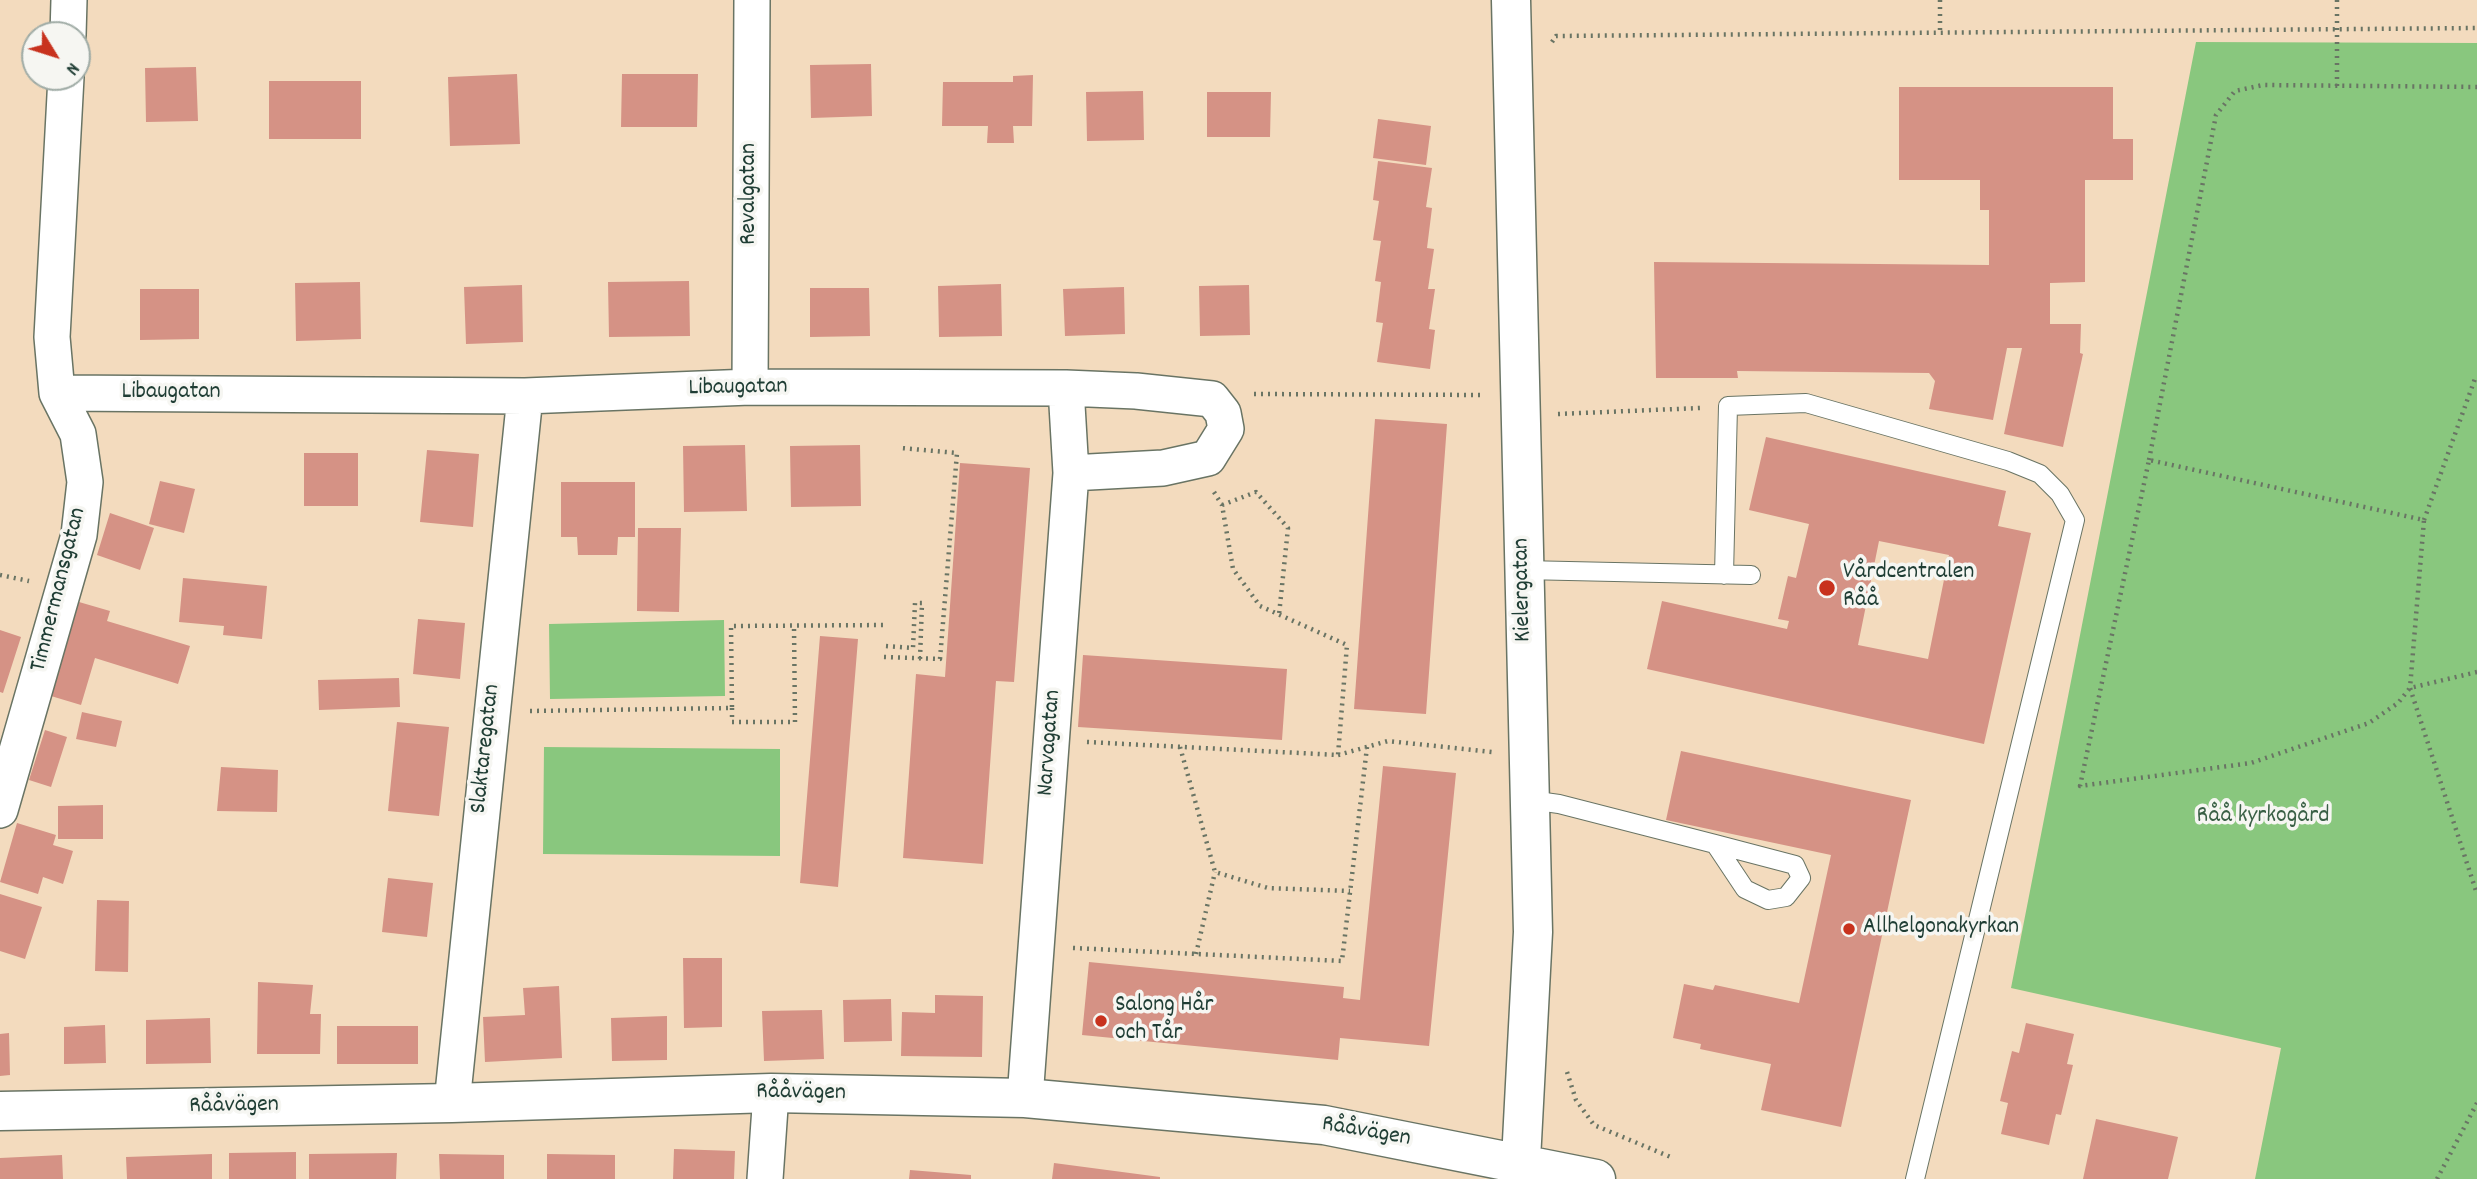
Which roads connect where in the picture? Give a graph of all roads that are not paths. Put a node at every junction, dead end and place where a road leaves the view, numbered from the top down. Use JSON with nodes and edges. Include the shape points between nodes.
{"nodes":[{"id":1,"x":69,"y":0,"type":"edge"},
{"id":2,"x":752,"y":0,"type":"edge"},
{"id":3,"x":1511,"y":0,"type":"edge"},
{"id":4,"x":68,"y":21,"type":"edge"},
{"id":5,"x":65,"y":91,"type":"edge"},
{"id":6,"x":750,"y":387,"type":"junction"},
{"id":7,"x":1066,"y":388,"type":"junction"},
{"id":8,"x":57,"y":393,"type":"junction"},
{"id":9,"x":525,"y":396,"type":"junction"},
{"id":10,"x":1071,"y":473,"type":"junction"},
{"id":11,"x":1523,"y":570,"type":"junction"},
{"id":12,"x":1724,"y":575,"type":"junction"},
{"id":13,"x":1751,"y":575,"type":"dead end"},
{"id":14,"x":1530,"y":800,"type":"junction"},
{"id":15,"x":0,"y":810,"type":"edge"},
{"id":16,"x":1715,"y":844,"type":"dead end"},
{"id":17,"x":771,"y":1093,"type":"junction"},
{"id":18,"x":1025,"y":1098,"type":"junction"},
{"id":19,"x":452,"y":1103,"type":"junction"},
{"id":20,"x":0,"y":1111,"type":"edge"},
{"id":21,"x":1522,"y":1171,"type":"edge"},
{"id":22,"x":765,"y":1179,"type":"edge"},
{"id":23,"x":1596,"y":1179,"type":"edge"},
{"id":24,"x":1915,"y":1179,"type":"edge"}],
"edges":[{"from":1,"to":4,"type":"street"},
{"from":2,"to":6,"type":"street","name":"Revalgatan"},
{"from":3,"to":11,"type":"street","name":"Kielergatan","via":[[1533,405]]},
{"from":5,"to":8,"type":"street","name":"Timmermansgatan","via":[[52,337]]},
{"from":6,"to":7,"type":"street","name":"Libaugatan"},
{"from":6,"to":9,"type":"street","name":"Libaugatan"},
{"from":7,"to":10,"type":"street","name":"Narvagatan"},
{"from":7,"to":10,"type":"street","name":"Libaugatan","via":[[1212,399],[1223,413],[1226,429],[1208,458],[1163,468]]},
{"from":8,"to":9,"type":"street","name":"Libaugatan"},
{"from":8,"to":15,"type":"street","name":"Timmermansgatan","via":[[78,434],[85,482],[79,535]]},
{"from":9,"to":19,"type":"street","name":"Slaktaregatan"},
{"from":10,"to":18,"type":"street","name":"Narvagatan"},
{"from":11,"to":12,"type":"lane"},
{"from":11,"to":14,"type":"street","name":"Kielergatan"},
{"from":12,"to":13,"type":"lane"},
{"from":12,"to":24,"type":"lane","via":[[1728,406],[1806,403],[2008,461],[2040,474],[2060,494],[2075,520]]},
{"from":14,"to":16,"type":"lane"},
{"from":14,"to":21,"type":"street","name":"Kielergatan","via":[[1533,932]]},
{"from":17,"to":18,"type":"street","name":"Rååvägen"},
{"from":17,"to":19,"type":"street","name":"Rååvägen"},
{"from":17,"to":22,"type":"street"},
{"from":18,"to":21,"type":"street","name":"Rååvägen","via":[[1324,1125]]},
{"from":19,"to":20,"type":"street","name":"Rååvägen"},
{"from":21,"to":23,"type":"street","name":"Rååvägen"}]}
